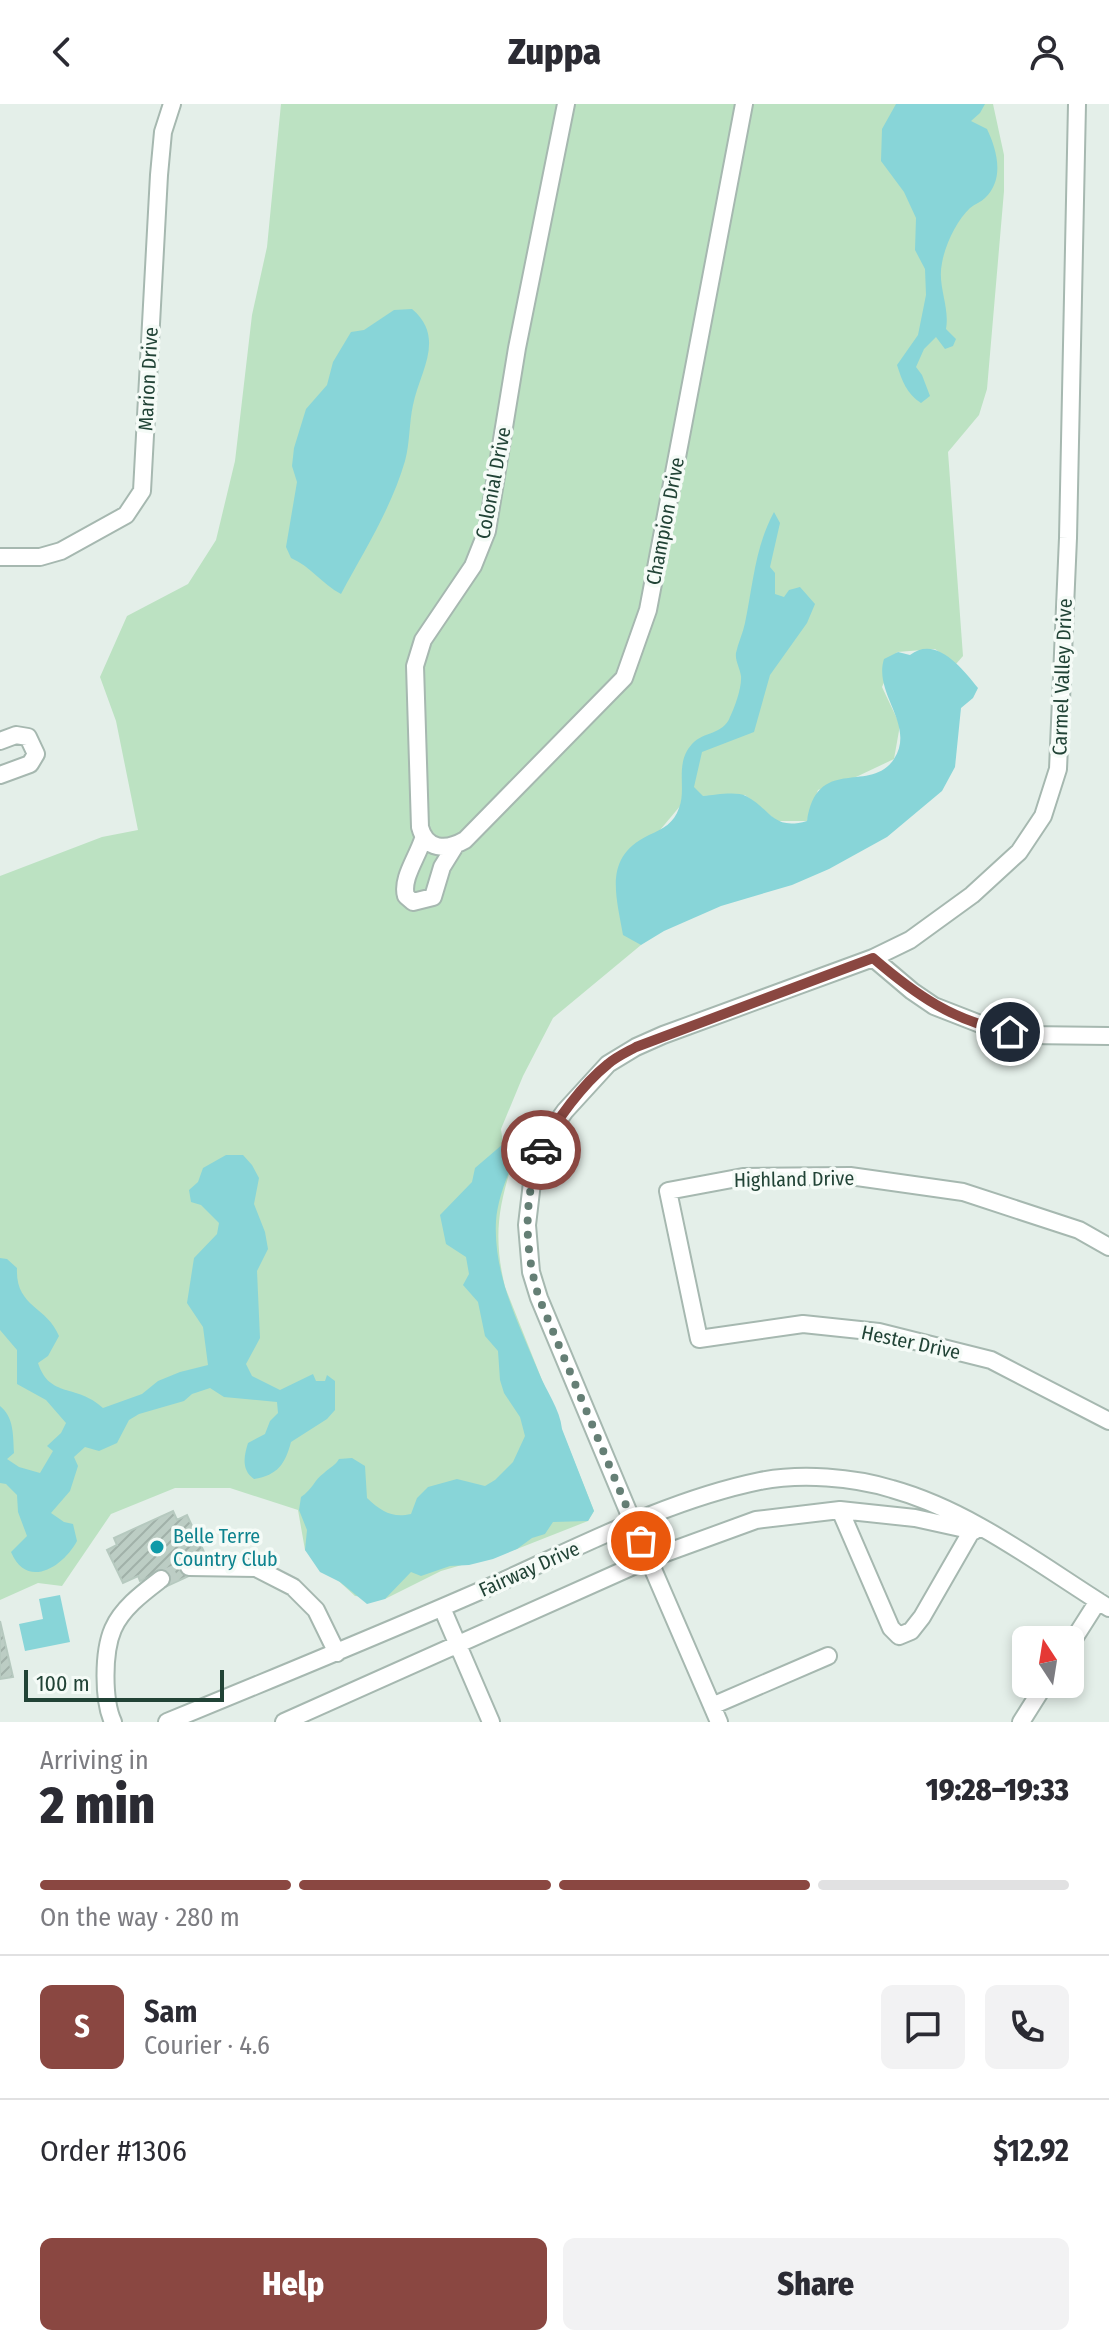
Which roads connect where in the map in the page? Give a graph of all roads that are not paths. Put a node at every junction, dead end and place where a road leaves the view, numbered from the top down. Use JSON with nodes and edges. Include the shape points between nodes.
{"nodes":[{"id":1,"x":172,"y":104,"type":"edge"},
{"id":2,"x":566,"y":104,"type":"edge"},
{"id":3,"x":744,"y":104,"type":"edge"},
{"id":4,"x":1077,"y":104,"type":"edge"},
{"id":5,"x":0,"y":557,"type":"edge"},
{"id":6,"x":0,"y":741,"type":"edge"},
{"id":7,"x":0,"y":775,"type":"edge"},
{"id":8,"x":427,"y":842,"type":"junction"},
{"id":9,"x":455,"y":846,"type":"junction"},
{"id":10,"x":873,"y":958,"type":"junction"},
{"id":11,"x":1109,"y":1036,"type":"edge"},
{"id":12,"x":1109,"y":1247,"type":"edge"},
{"id":13,"x":699,"y":1339,"type":"joint"},
{"id":14,"x":1109,"y":1421,"type":"edge"},
{"id":15,"x":840,"y":1510,"type":"junction"},
{"id":16,"x":633,"y":1523,"type":"junction"},
{"id":17,"x":973,"y":1528,"type":"junction"},
{"id":18,"x":649,"y":1559,"type":"junction"},
{"id":19,"x":189,"y":1567,"type":"tunnel mouth"},
{"id":20,"x":161,"y":1579,"type":"tunnel mouth"},
{"id":21,"x":1104,"y":1604,"type":"edge"},
{"id":22,"x":442,"y":1608,"type":"junction"},
{"id":23,"x":1084,"y":1628,"type":"edge"},
{"id":24,"x":457,"y":1644,"type":"junction"},
{"id":25,"x":337,"y":1653,"type":"junction"},
{"id":26,"x":828,"y":1656,"type":"dead end"},
{"id":27,"x":1036,"y":1698,"type":"edge"},
{"id":28,"x":712,"y":1706,"type":"junction"},
{"id":29,"x":113,"y":1722,"type":"edge"},
{"id":30,"x":167,"y":1722,"type":"edge"},
{"id":31,"x":284,"y":1722,"type":"edge"},
{"id":32,"x":491,"y":1722,"type":"edge"},
{"id":33,"x":719,"y":1722,"type":"edge"},
{"id":34,"x":1021,"y":1722,"type":"edge"}],
"edges":[{"from":1,"to":5,"type":"street","name":"Marion Drive","via":[[159,175],[142,491],[126,515],[61,551]]},
{"from":2,"to":8,"type":"street","name":"Colonial Drive","via":[[487,531],[473,566],[423,640],[415,666],[420,827]]},
{"from":3,"to":9,"type":"street","name":"Champion Drive","via":[[648,610],[624,678]]},
{"from":4,"to":10,"type":"street","name":"Carmel Valley Drive","via":[[1058,769],[1043,816],[1019,852],[972,895],[910,940]]},
{"from":6,"to":7,"type":"street","via":[[28,737],[36,754],[30,764]]},
{"from":8,"to":9,"type":"street"},
{"from":8,"to":9,"type":"street","via":[[405,878],[406,896],[413,902],[433,897]]},
{"from":10,"to":11,"type":"street","via":[[934,1006],[993,1029],[1026,1035]]},
{"from":10,"to":16,"type":"street","name":"Carmel Valley Drive","via":[[636,1047],[608,1064],[586,1087],[540,1151],[527,1225],[531,1272]]},
{"from":12,"to":13,"type":"street","name":"Highland Drive","via":[[1079,1230],[963,1192],[850,1176],[743,1177],[668,1191]]},
{"from":13,"to":14,"type":"street","name":"Hester Drive","via":[[803,1324],[879,1332],[991,1360]]},
{"from":15,"to":17,"type":"street","name":"Fairway Drive"},
{"from":15,"to":17,"type":"street","via":[[899,1636],[922,1617]]},
{"from":15,"to":18,"type":"street","name":"Fairway Drive","via":[[756,1520]]},
{"from":16,"to":17,"type":"street","name":"Fairway Drive","via":[[716,1491],[764,1480],[813,1478],[890,1488],[934,1503]]},
{"from":16,"to":18,"type":"street","name":"Carmel Valley Drive"},
{"from":16,"to":22,"type":"street","name":"Fairway Drive"},
{"from":17,"to":21,"type":"street","name":"Fairway Drive"},
{"from":18,"to":24,"type":"street","name":"Fairway Drive"},
{"from":18,"to":28,"type":"street","name":"Carmel Valley Drive"},
{"from":19,"to":25,"type":"street","via":[[256,1568],[293,1587],[316,1610]]},
{"from":20,"to":29,"type":"street","via":[[126,1609],[113,1629],[106,1671],[107,1708]]},
{"from":21,"to":23,"type":"street"},
{"from":22,"to":24,"type":"street"},
{"from":22,"to":25,"type":"street","name":"Fairway Drive"},
{"from":24,"to":31,"type":"street","name":"Fairway Drive"},
{"from":24,"to":32,"type":"street"},
{"from":25,"to":30,"type":"street","name":"Fairway Drive"},
{"from":26,"to":28,"type":"street"},
{"from":27,"to":34,"type":"street"},
{"from":28,"to":33,"type":"street","name":"Carmel Valley Drive"}]}
